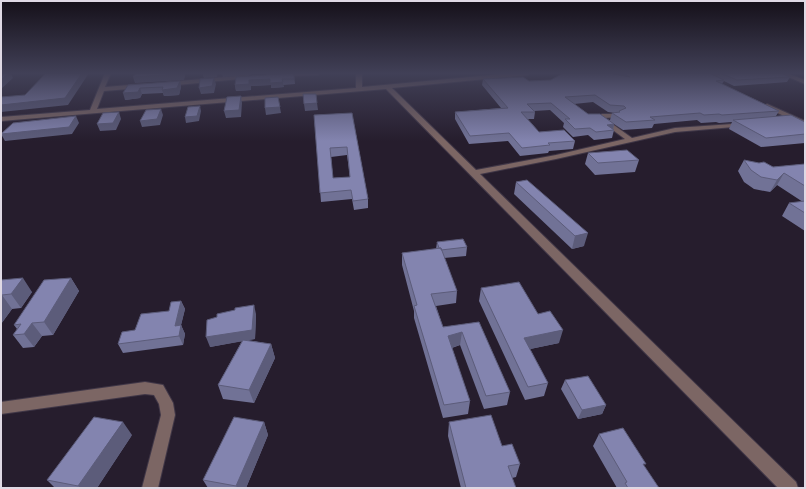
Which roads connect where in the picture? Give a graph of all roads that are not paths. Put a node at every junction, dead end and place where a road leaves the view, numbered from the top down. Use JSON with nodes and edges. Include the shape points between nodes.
{"nodes":[{"id":1,"x":99,"y":96,"type":"edge"},
{"id":2,"x":277,"y":96,"type":"edge"},
{"id":3,"x":397,"y":96,"type":"edge"},
{"id":4,"x":762,"y":104,"type":"edge"},
{"id":5,"x":93,"y":111,"type":"junction"},
{"id":6,"x":619,"y":115,"type":"edge"},
{"id":7,"x":1,"y":119,"type":"edge"},
{"id":8,"x":797,"y":120,"type":"junction"},
{"id":9,"x":782,"y":122,"type":"edge"},
{"id":10,"x":751,"y":124,"type":"edge"},
{"id":11,"x":805,"y":124,"type":"edge"},
{"id":12,"x":631,"y":140,"type":"junction"},
{"id":13,"x":473,"y":173,"type":"junction"},
{"id":14,"x":1,"y":408,"type":"edge"},
{"id":15,"x":150,"y":488,"type":"edge"},
{"id":16,"x":790,"y":488,"type":"edge"}],
"edges":[{"from":1,"to":5,"type":"street"},
{"from":2,"to":5,"type":"street"},
{"from":3,"to":13,"type":"street"},
{"from":4,"to":8,"type":"street"},
{"from":5,"to":7,"type":"street"},
{"from":6,"to":12,"type":"street","via":[[600,118]]},
{"from":8,"to":9,"type":"street"},
{"from":8,"to":11,"type":"street"},
{"from":10,"to":12,"type":"street","via":[[688,128]]},
{"from":12,"to":13,"type":"street"},
{"from":13,"to":16,"type":"street"},
{"from":14,"to":15,"type":"street","via":[[145,388],[158,389],[166,403],[168,415]]}]}
